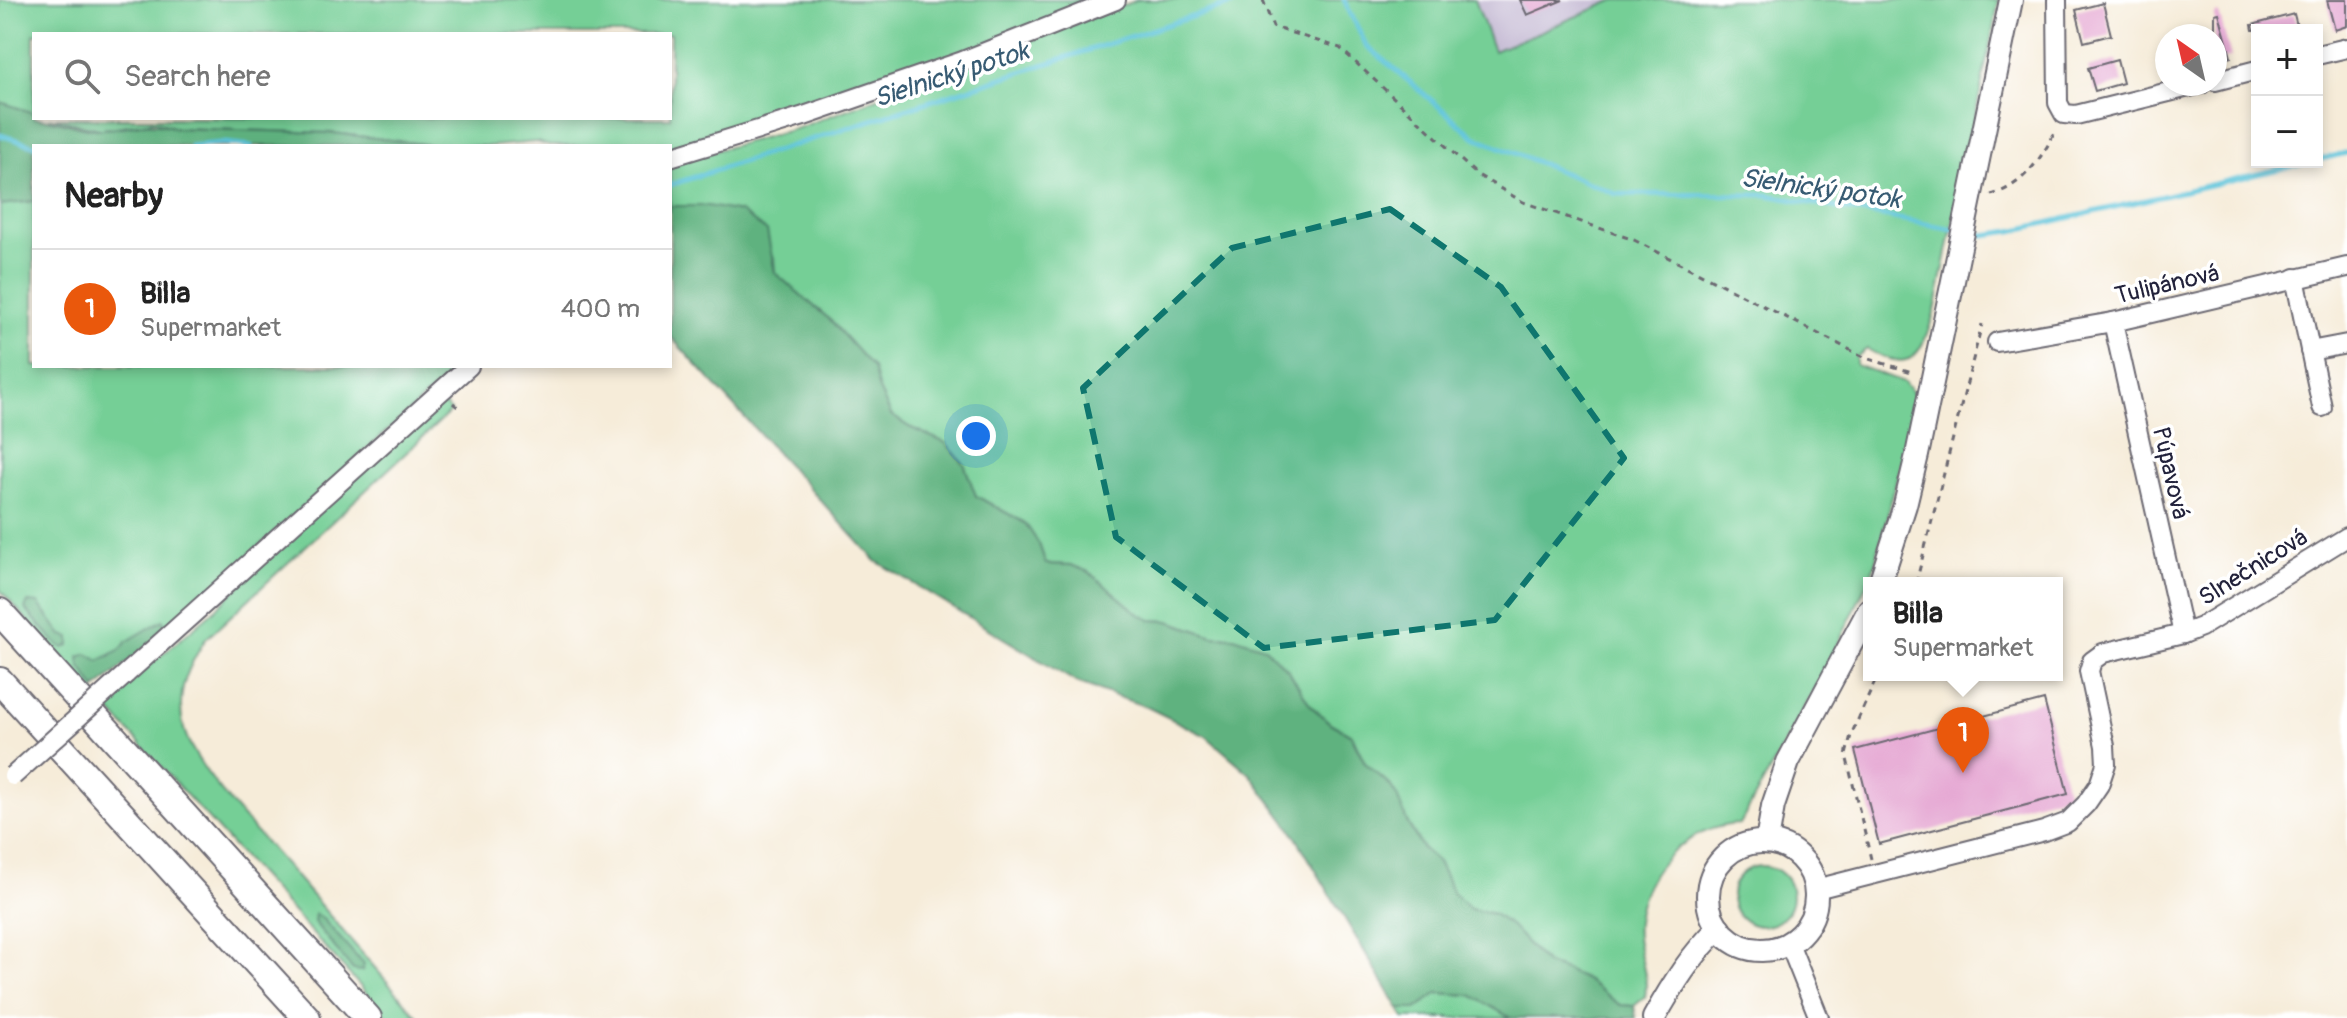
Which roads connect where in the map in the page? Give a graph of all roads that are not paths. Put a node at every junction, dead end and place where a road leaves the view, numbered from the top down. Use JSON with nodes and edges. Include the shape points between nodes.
{"nodes":[{"id":1,"x":1116,"y":0,"type":"edge"},
{"id":2,"x":2011,"y":0,"type":"edge"},
{"id":3,"x":2057,"y":0,"type":"edge"},
{"id":4,"x":2347,"y":48,"type":"edge"},
{"id":5,"x":2323,"y":54,"type":"edge"},
{"id":6,"x":2251,"y":72,"type":"edge"},
{"id":7,"x":2227,"y":78,"type":"edge"},
{"id":8,"x":2155,"y":95,"type":"edge"},
{"id":9,"x":672,"y":156,"type":"edge"},
{"id":10,"x":2347,"y":267,"type":"edge"},
{"id":11,"x":2295,"y":278,"type":"junction"},
{"id":12,"x":2113,"y":322,"type":"junction"},
{"id":13,"x":1997,"y":342,"type":"dead end"},
{"id":14,"x":2347,"y":344,"type":"edge"},
{"id":15,"x":2310,"y":351,"type":"junction"},
{"id":16,"x":467,"y":368,"type":"edge"},
{"id":17,"x":2322,"y":407,"type":"dead end"},
{"id":18,"x":2347,"y":537,"type":"edge"},
{"id":19,"x":1882,"y":577,"type":"edge"},
{"id":20,"x":0,"y":612,"type":"edge"},
{"id":21,"x":1863,"y":621,"type":"edge"},
{"id":22,"x":2183,"y":634,"type":"junction"},
{"id":23,"x":0,"y":681,"type":"edge"},
{"id":24,"x":13,"y":776,"type":"dead end"},
{"id":25,"x":1767,"y":842,"type":"junction"},
{"id":26,"x":1816,"y":889,"type":"junction"},
{"id":27,"x":1719,"y":928,"type":"junction"},
{"id":28,"x":1789,"y":943,"type":"junction"},
{"id":29,"x":307,"y":1018,"type":"edge"},
{"id":30,"x":368,"y":1018,"type":"edge"},
{"id":31,"x":1654,"y":1018,"type":"edge"},
{"id":32,"x":1819,"y":1018,"type":"edge"}],
"edges":[{"from":1,"to":9,"type":"street","via":[[960,62]]},
{"from":2,"to":19,"type":"main road","via":[[1934,379],[1905,505]]},
{"from":3,"to":8,"type":"street","via":[[2058,103],[2064,114]]},
{"from":4,"to":5,"type":"street"},
{"from":6,"to":7,"type":"street"},
{"from":10,"to":11,"type":"street","name":"Tulipánová"},
{"from":11,"to":12,"type":"street","name":"Tulipánová"},
{"from":11,"to":15,"type":"street"},
{"from":12,"to":13,"type":"street","name":"Tulipánová"},
{"from":12,"to":22,"type":"street","name":"Púpavová"},
{"from":14,"to":15,"type":"street"},
{"from":15,"to":17,"type":"street"},
{"from":16,"to":24,"type":"street","bridge":true},
{"from":18,"to":22,"type":"street","name":"Slnečnicová"},
{"from":20,"to":30,"type":"highway"},
{"from":21,"to":25,"type":"main road","via":[[1788,762]]},
{"from":22,"to":26,"type":"street","name":"Slnečnicová","via":[[2103,653],[2092,661],[2091,687],[2106,764],[2093,794],[2068,822]]},
{"from":23,"to":29,"type":"highway"},
{"from":25,"to":26,"type":"main road","via":[[1803,860]]},
{"from":25,"to":27,"type":"main road","via":[[1737,848],[1715,869],[1708,900]]},
{"from":26,"to":28,"type":"main road","via":[[1810,920]]},
{"from":27,"to":28,"type":"main road","via":[[1743,946],[1759,949]]},
{"from":27,"to":31,"type":"main road","via":[[1676,978]]},
{"from":28,"to":32,"type":"street"}]}
